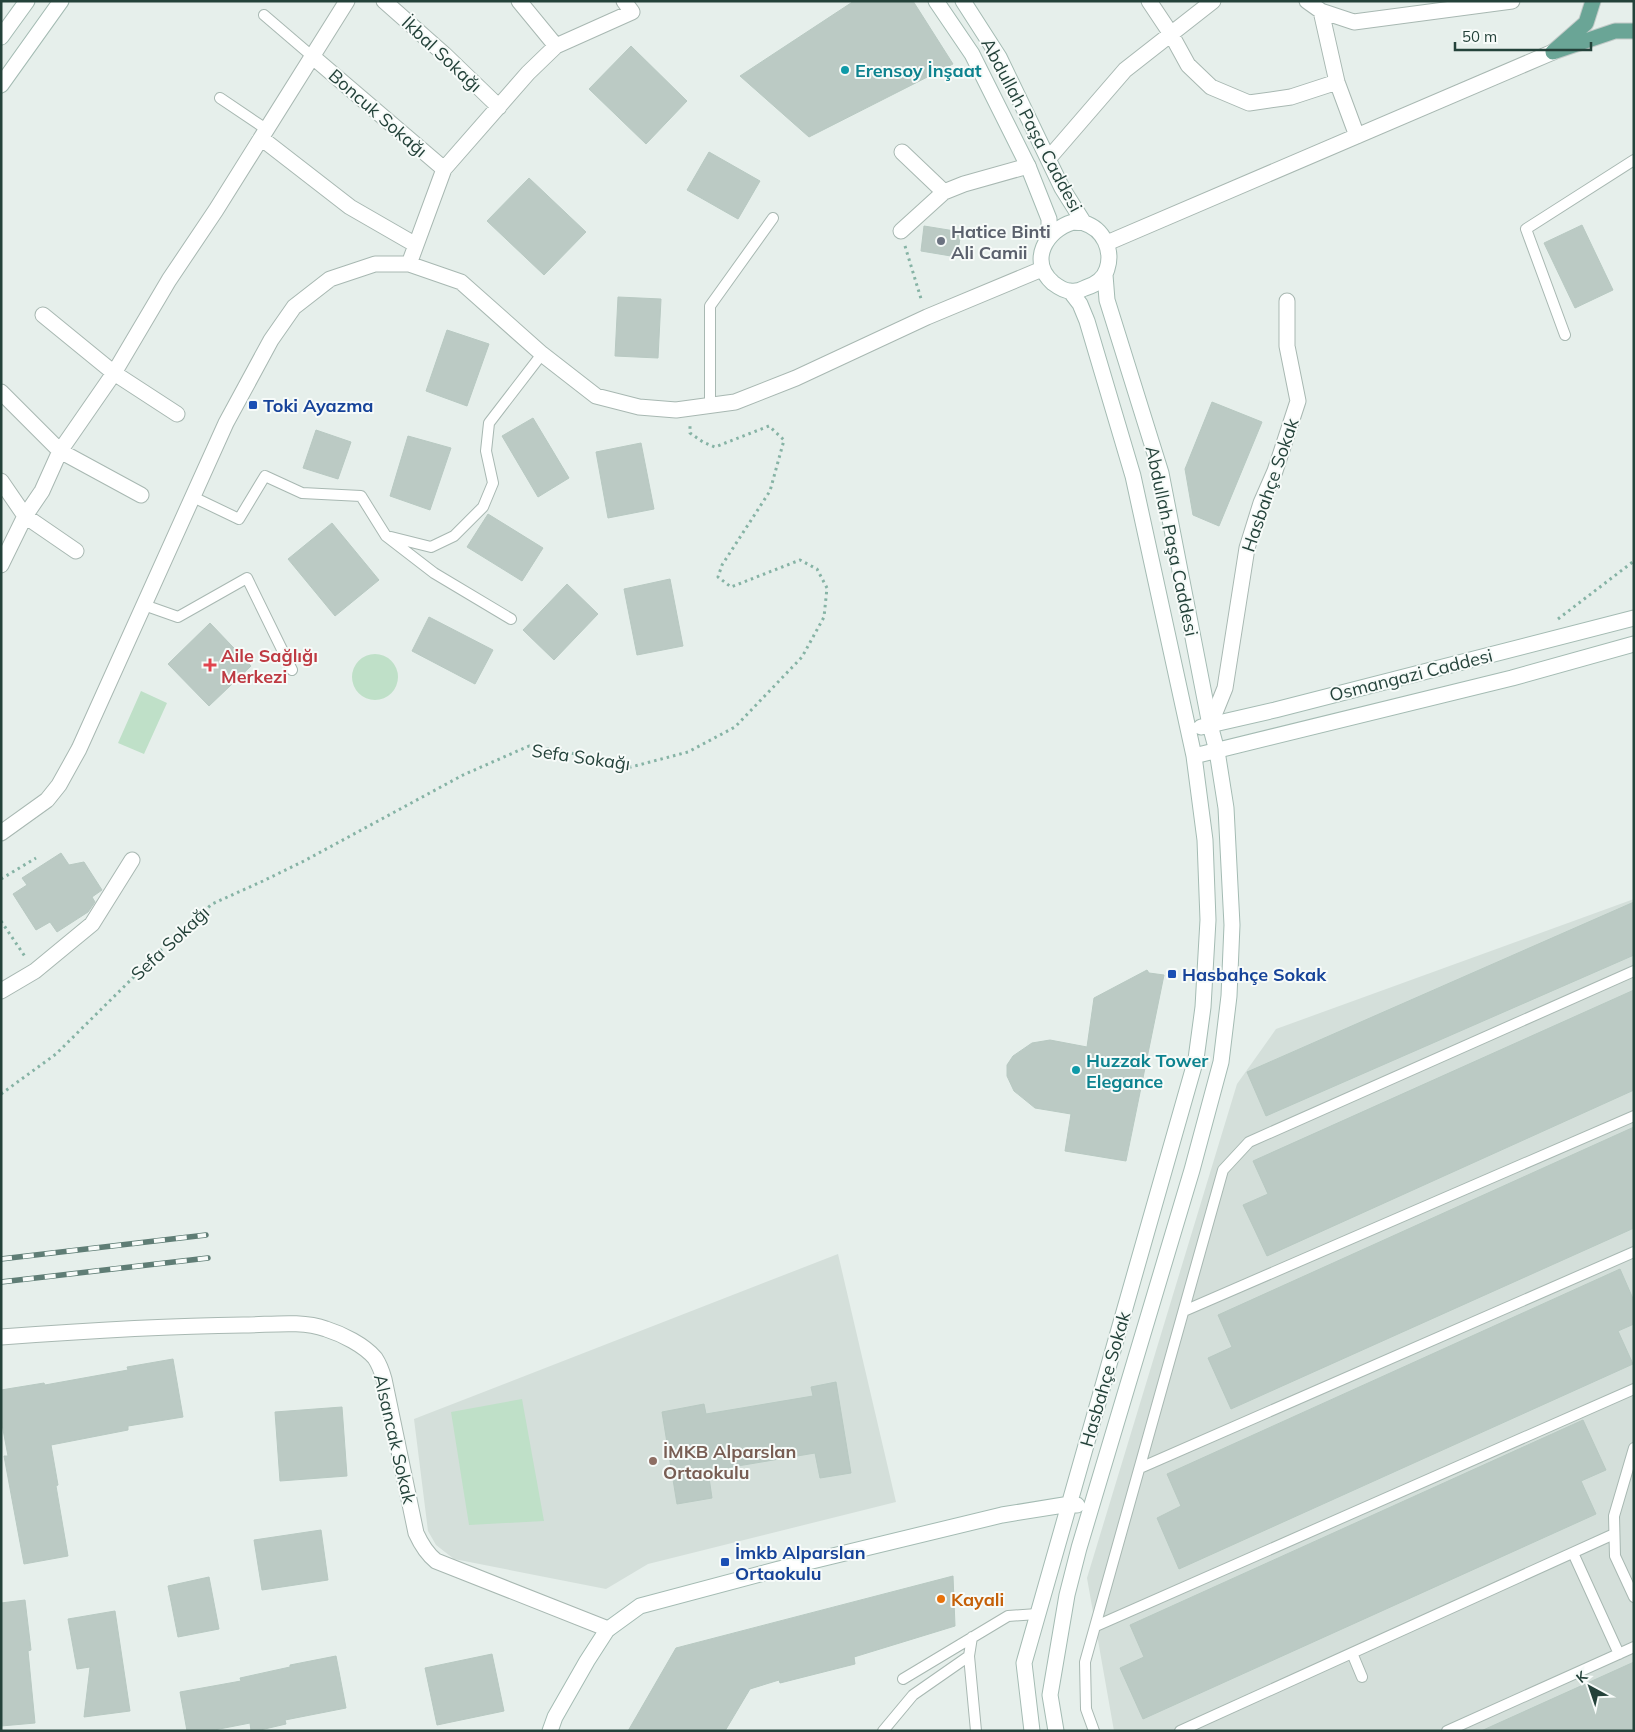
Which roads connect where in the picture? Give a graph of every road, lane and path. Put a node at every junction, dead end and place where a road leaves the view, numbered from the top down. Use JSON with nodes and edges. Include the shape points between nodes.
{"nodes":[{"id":1,"x":27,"y":1,"type":"edge"},
{"id":2,"x":61,"y":1,"type":"edge"},
{"id":3,"x":348,"y":1,"type":"edge"},
{"id":4,"x":384,"y":1,"type":"edge"},
{"id":5,"x":519,"y":1,"type":"edge"},
{"id":6,"x":624,"y":1,"type":"edge"},
{"id":7,"x":936,"y":1,"type":"edge"},
{"id":8,"x":963,"y":1,"type":"edge"},
{"id":9,"x":1149,"y":1,"type":"edge"},
{"id":10,"x":1212,"y":1,"type":"edge"},
{"id":11,"x":1307,"y":1,"type":"edge"},
{"id":12,"x":1512,"y":1,"type":"edge"},
{"id":13,"x":1593,"y":1,"type":"edge"},
{"id":14,"x":1321,"y":11,"type":"junction"},
{"id":15,"x":264,"y":15,"type":"dead end"},
{"id":16,"x":1634,"y":31,"type":"edge"},
{"id":17,"x":1171,"y":34,"type":"junction"},
{"id":18,"x":1,"y":38,"type":"edge"},
{"id":19,"x":556,"y":46,"type":"junction"},
{"id":20,"x":1553,"y":52,"type":"junction"},
{"id":21,"x":313,"y":57,"type":"junction"},
{"id":22,"x":1337,"y":82,"type":"junction"},
{"id":23,"x":1,"y":85,"type":"edge"},
{"id":24,"x":220,"y":98,"type":"dead end"},
{"id":25,"x":499,"y":107,"type":"junction"},
{"id":26,"x":263,"y":134,"type":"junction"},
{"id":27,"x":1357,"y":136,"type":"junction"},
{"id":28,"x":902,"y":152,"type":"dead end"},
{"id":29,"x":1048,"y":158,"type":"junction"},
{"id":30,"x":1634,"y":160,"type":"edge"},
{"id":31,"x":1028,"y":166,"type":"junction"},
{"id":32,"x":444,"y":169,"type":"junction"},
{"id":33,"x":944,"y":192,"type":"junction"},
{"id":34,"x":773,"y":218,"type":"dead end"},
{"id":35,"x":1084,"y":223,"type":"junction"},
{"id":36,"x":901,"y":231,"type":"joint"},
{"id":37,"x":1049,"y":236,"type":"junction"},
{"id":38,"x":1107,"y":243,"type":"junction"},
{"id":39,"x":416,"y":245,"type":"junction"},
{"id":40,"x":409,"y":264,"type":"junction"},
{"id":41,"x":1042,"y":269,"type":"junction"},
{"id":42,"x":1105,"y":275,"type":"junction"},
{"id":43,"x":1070,"y":291,"type":"junction"},
{"id":44,"x":1287,"y":302,"type":"dead end"},
{"id":45,"x":43,"y":315,"type":"dead end"},
{"id":46,"x":927,"y":317,"type":"junction"},
{"id":47,"x":1565,"y":335,"type":"dead end"},
{"id":48,"x":542,"y":354,"type":"junction"},
{"id":49,"x":114,"y":373,"type":"junction"},
{"id":50,"x":1,"y":392,"type":"edge"},
{"id":51,"x":710,"y":405,"type":"junction"},
{"id":52,"x":691,"y":408,"type":"junction"},
{"id":53,"x":177,"y":414,"type":"dead end"},
{"id":54,"x":60,"y":451,"type":"junction"},
{"id":55,"x":1,"y":482,"type":"edge"},
{"id":56,"x":141,"y":495,"type":"dead end"},
{"id":57,"x":193,"y":497,"type":"junction"},
{"id":58,"x":26,"y":516,"type":"junction"},
{"id":59,"x":386,"y":536,"type":"junction"},
{"id":60,"x":76,"y":551,"type":"dead end"},
{"id":61,"x":1634,"y":561,"type":"edge"},
{"id":62,"x":1,"y":565,"type":"edge"},
{"id":63,"x":144,"y":605,"type":"junction"},
{"id":64,"x":1634,"y":618,"type":"edge"},
{"id":65,"x":1558,"y":619,"type":"dead end"},
{"id":66,"x":511,"y":620,"type":"dead end"},
{"id":67,"x":1634,"y":644,"type":"edge"},
{"id":68,"x":292,"y":670,"type":"dead end"},
{"id":69,"x":1210,"y":725,"type":"junction"},
{"id":70,"x":1188,"y":730,"type":"junction"},
{"id":71,"x":1217,"y":751,"type":"junction"},
{"id":72,"x":1194,"y":756,"type":"junction"},
{"id":73,"x":1,"y":833,"type":"edge"},
{"id":74,"x":36,"y":858,"type":"dead end"},
{"id":75,"x":132,"y":860,"type":"dead end"},
{"id":76,"x":1,"y":879,"type":"edge"},
{"id":77,"x":1,"y":921,"type":"edge"},
{"id":78,"x":35,"y":971,"type":"junction"},
{"id":79,"x":1634,"y":971,"type":"edge"},
{"id":80,"x":1,"y":991,"type":"edge"},
{"id":81,"x":1,"y":1094,"type":"edge"},
{"id":82,"x":1634,"y":1116,"type":"edge"},
{"id":83,"x":1634,"y":1252,"type":"edge"},
{"id":84,"x":1184,"y":1311,"type":"junction"},
{"id":85,"x":1,"y":1337,"type":"edge"},
{"id":86,"x":1634,"y":1389,"type":"edge"},
{"id":87,"x":1634,"y":1448,"type":"edge"},
{"id":88,"x":1140,"y":1468,"type":"junction"},
{"id":89,"x":1070,"y":1504,"type":"junction"},
{"id":90,"x":1092,"y":1506,"type":"junction"},
{"id":91,"x":1614,"y":1534,"type":"junction"},
{"id":92,"x":1573,"y":1553,"type":"junction"},
{"id":93,"x":1634,"y":1597,"type":"edge"},
{"id":94,"x":1037,"y":1614,"type":"junction"},
{"id":95,"x":1096,"y":1626,"type":"junction"},
{"id":96,"x":608,"y":1629,"type":"junction"},
{"id":97,"x":972,"y":1637,"type":"junction"},
{"id":98,"x":1634,"y":1647,"type":"edge"},
{"id":99,"x":1352,"y":1653,"type":"junction"},
{"id":100,"x":1619,"y":1654,"type":"junction"},
{"id":101,"x":969,"y":1656,"type":"junction"},
{"id":102,"x":1362,"y":1677,"type":"dead end"},
{"id":103,"x":902,"y":1679,"type":"dead end"},
{"id":104,"x":1204,"y":1720,"type":"junction"},
{"id":105,"x":550,"y":1731,"type":"edge"},
{"id":106,"x":883,"y":1731,"type":"edge"},
{"id":107,"x":976,"y":1731,"type":"edge"},
{"id":108,"x":1032,"y":1731,"type":"edge"},
{"id":109,"x":1056,"y":1731,"type":"edge"},
{"id":110,"x":1094,"y":1731,"type":"edge"},
{"id":111,"x":1180,"y":1731,"type":"edge"},
{"id":112,"x":1209,"y":1731,"type":"edge"},
{"id":113,"x":1448,"y":1731,"type":"edge"}],
"edges":[{"from":1,"to":18,"type":"street"},
{"from":2,"to":23,"type":"street"},
{"from":3,"to":21,"type":"street"},
{"from":4,"to":25,"type":"street","name":"İkbal Sokağı"},
{"from":5,"to":19,"type":"street"},
{"from":6,"to":19,"type":"street","via":[[632,12]]},
{"from":7,"to":31,"type":"street","name":"Abdullah Paşa Caddesi","via":[[972,54]]},
{"from":8,"to":29,"type":"street","name":"Abdullah Paşa Caddesi","via":[[999,57]]},
{"from":9,"to":17,"type":"street"},
{"from":10,"to":17,"type":"street"},
{"from":11,"to":14,"type":"street"},
{"from":12,"to":14,"type":"street","via":[[1354,22]]},
{"from":13,"to":20,"type":"main road","via":[[1586,23]]},
{"from":14,"to":22,"type":"street"},
{"from":15,"to":21,"type":"lane"},
{"from":16,"to":20,"type":"main road","via":[[1615,31]]},
{"from":17,"to":22,"type":"street","via":[[1188,65],[1211,87],[1249,103],[1292,97]]},
{"from":17,"to":29,"type":"street","via":[[1125,70]]},
{"from":19,"to":25,"type":"street"},
{"from":20,"to":27,"type":"street"},
{"from":21,"to":26,"type":"street"},
{"from":21,"to":32,"type":"street","name":"Boncuk Sokağı"},
{"from":22,"to":27,"type":"street"},
{"from":24,"to":26,"type":"lane"},
{"from":25,"to":32,"type":"street"},
{"from":26,"to":39,"type":"street","via":[[350,207]]},
{"from":26,"to":49,"type":"street","via":[[169,280]]},
{"from":27,"to":38,"type":"street"},
{"from":28,"to":33,"type":"street"},
{"from":29,"to":35,"type":"street","name":"Abdullah Paşa Caddesi"},
{"from":30,"to":47,"type":"lane","via":[[1526,229]]},
{"from":31,"to":33,"type":"street"},
{"from":31,"to":37,"type":"street","name":"Abdullah Paşa Caddesi","via":[[1049,219]]},
{"from":32,"to":39,"type":"street"},
{"from":33,"to":36,"type":"street"},
{"from":34,"to":51,"type":"lane","via":[[710,306]]},
{"from":35,"to":37,"type":"street","via":[[1067,224]]},
{"from":35,"to":38,"type":"street","via":[[1102,235]]},
{"from":36,"to":46,"type":"path"},
{"from":37,"to":41,"type":"street","via":[[1041,255]]},
{"from":38,"to":42,"type":"street","via":[[1109,258]]},
{"from":39,"to":40,"type":"street"},
{"from":40,"to":48,"type":"street","via":[[461,282]]},
{"from":40,"to":57,"type":"street","via":[[375,264],[330,279],[294,308],[271,340],[226,423]]},
{"from":41,"to":43,"type":"street","via":[[1054,284]]},
{"from":41,"to":46,"type":"street"},
{"from":42,"to":43,"type":"street","via":[[1090,287]]},
{"from":42,"to":69,"type":"street","name":"Abdullah Paşa Caddesi","via":[[1107,300],[1161,473]]},
{"from":43,"to":70,"type":"street","name":"Abdullah Paşa Caddesi","via":[[1088,321],[1134,476]]},
{"from":44,"to":69,"type":"street","name":"Hasbahçe Sokak","via":[[1287,346],[1298,401],[1247,548],[1225,688]]},
{"from":45,"to":49,"type":"street"},
{"from":46,"to":51,"type":"street","via":[[796,378],[735,402]]},
{"from":48,"to":52,"type":"street","via":[[596,396],[639,407]]},
{"from":48,"to":59,"type":"lane","via":[[489,423],[486,451],[493,483],[482,507],[454,536],[431,547]]},
{"from":49,"to":53,"type":"street"},
{"from":49,"to":54,"type":"street"},
{"from":50,"to":54,"type":"street"},
{"from":51,"to":52,"type":"street"},
{"from":52,"to":81,"type":"path","name":"Sefa Sokağı","via":[[690,433],[714,447],[769,426],[784,440],[770,491],[722,565],[718,577],[731,587],[800,560],[817,569],[827,588],[824,618],[802,656],[735,727],[688,752],[631,767],[529,746],[463,776],[304,861],[212,904],[56,1054]]},
{"from":54,"to":56,"type":"street"},
{"from":54,"to":58,"type":"street","via":[[42,491]]},
{"from":55,"to":58,"type":"street"},
{"from":57,"to":59,"type":"lane","via":[[239,519],[265,476],[302,493],[361,496]]},
{"from":57,"to":63,"type":"street"},
{"from":58,"to":60,"type":"street"},
{"from":58,"to":62,"type":"street"},
{"from":59,"to":66,"type":"lane","via":[[434,573]]},
{"from":61,"to":65,"type":"path"},
{"from":63,"to":68,"type":"lane","via":[[178,616],[247,578]]},
{"from":63,"to":73,"type":"street","via":[[59,786],[42,804]]},
{"from":64,"to":69,"type":"street","name":"Osmangazi Caddesi"},
{"from":67,"to":71,"type":"street","name":"Osmangazi Caddesi"},
{"from":69,"to":70,"type":"street","name":"Osmangazi Caddesi"},
{"from":69,"to":71,"type":"street","name":"Abdullah Paşa Caddesi"},
{"from":70,"to":72,"type":"street","name":"Hasbahçe Sokak"},
{"from":71,"to":72,"type":"street","name":"Osmangazi Caddesi"},
{"from":71,"to":90,"type":"street","name":"Hasbahçe Sokak","via":[[1226,808],[1232,925],[1222,1062]]},
{"from":72,"to":89,"type":"street","name":"Hasbahçe Sokak","via":[[1205,840],[1208,920],[1203,1007],[1196,1059]]},
{"from":74,"to":76,"type":"path"},
{"from":75,"to":78,"type":"street","via":[[92,924]]},
{"from":77,"to":78,"type":"path"},
{"from":78,"to":80,"type":"street"},
{"from":79,"to":84,"type":"lane","via":[[1248,1142],[1223,1170]]},
{"from":82,"to":84,"type":"lane"},
{"from":83,"to":88,"type":"lane"},
{"from":84,"to":88,"type":"lane"},
{"from":85,"to":96,"type":"street","name":"Alsancak Sokak","via":[[150,1326],[310,1325],[338,1334],[364,1349],[375,1358],[380,1368],[416,1532],[428,1554],[436,1561]]},
{"from":86,"to":95,"type":"lane"},
{"from":87,"to":91,"type":"lane","via":[[1614,1516]]},
{"from":88,"to":95,"type":"lane"},
{"from":89,"to":90,"type":"street"},
{"from":89,"to":94,"type":"street","name":"Hasbahçe Sokak"},
{"from":89,"to":96,"type":"street","via":[[1002,1515],[658,1601],[640,1606]]},
{"from":90,"to":109,"type":"street","name":"Hasbahçe Sokak","via":[[1067,1595],[1054,1663],[1050,1695]]},
{"from":91,"to":92,"type":"lane"},
{"from":91,"to":93,"type":"lane","via":[[1615,1556]]},
{"from":92,"to":99,"type":"lane"},
{"from":92,"to":100,"type":"lane"},
{"from":94,"to":97,"type":"lane","via":[[1008,1616]]},
{"from":94,"to":108,"type":"street","name":"Hasbahçe Sokak","via":[[1024,1663]]},
{"from":95,"to":110,"type":"lane","via":[[1085,1662],[1086,1709]]},
{"from":96,"to":105,"type":"street"},
{"from":97,"to":101,"type":"lane"},
{"from":97,"to":103,"type":"lane"},
{"from":98,"to":100,"type":"lane"},
{"from":99,"to":102,"type":"lane"},
{"from":99,"to":104,"type":"lane"},
{"from":100,"to":113,"type":"lane"},
{"from":101,"to":106,"type":"lane","via":[[913,1695]]},
{"from":101,"to":107,"type":"lane"},
{"from":104,"to":111,"type":"lane"},
{"from":104,"to":112,"type":"lane"}]}
